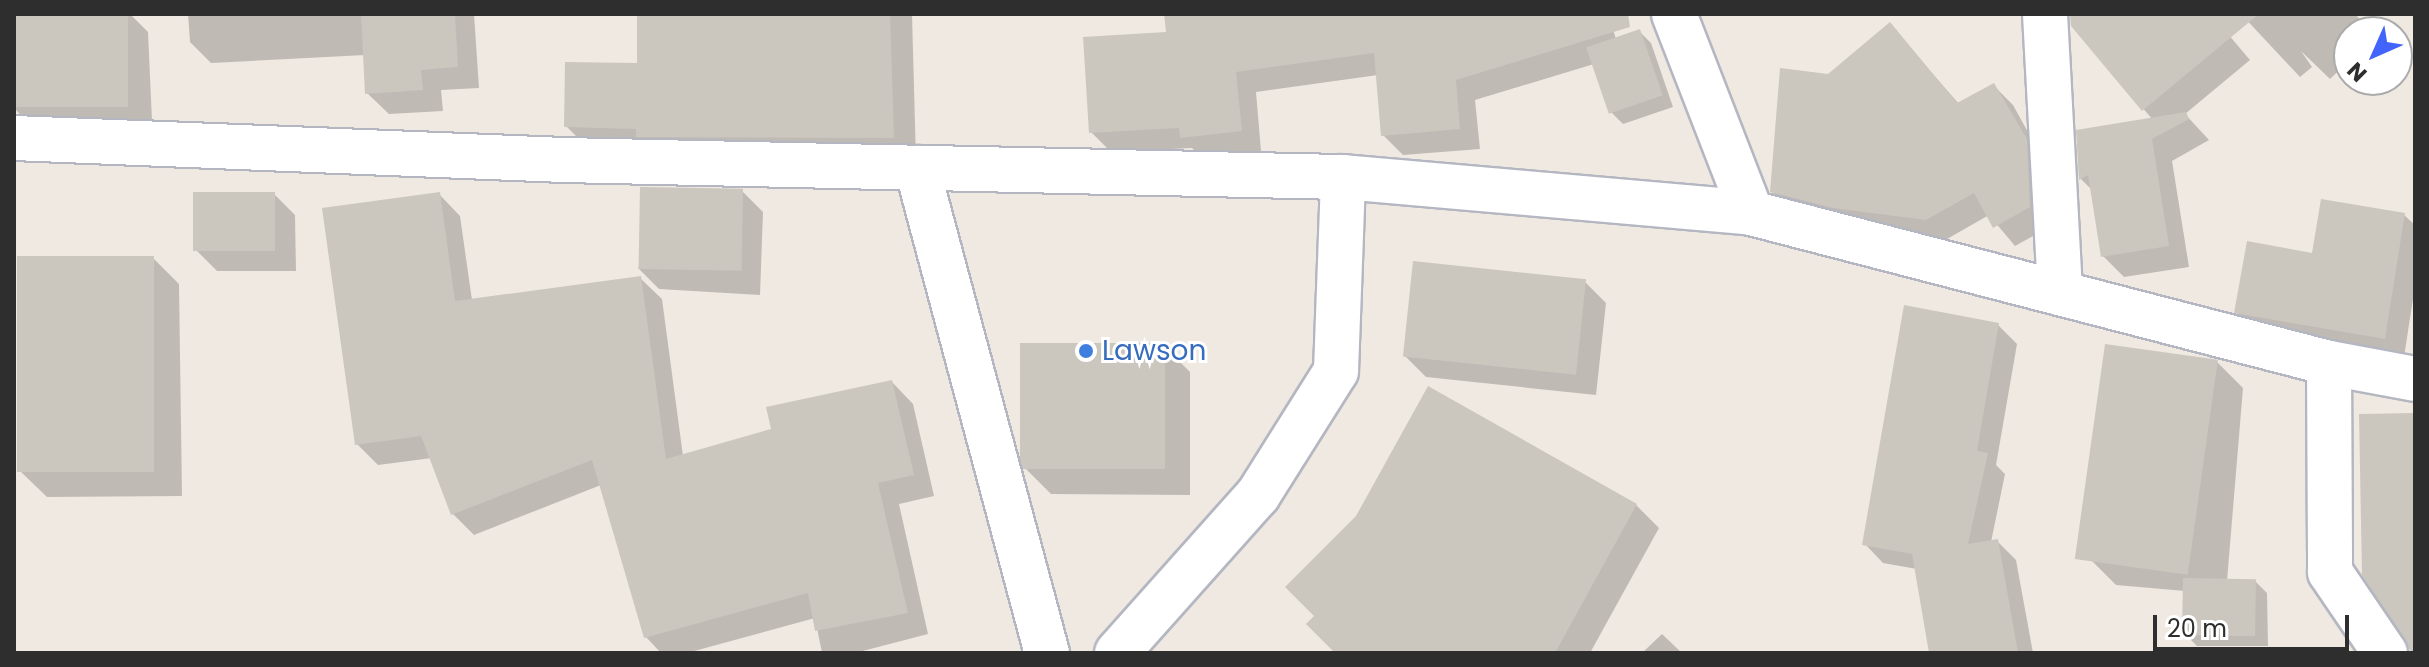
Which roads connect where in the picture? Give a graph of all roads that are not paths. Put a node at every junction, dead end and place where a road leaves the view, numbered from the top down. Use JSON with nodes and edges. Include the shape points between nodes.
{"nodes":[{"id":1,"x":1674,"y":14,"type":"edge"},
{"id":2,"x":2045,"y":14,"type":"edge"},
{"id":3,"x":14,"y":138,"type":"edge"},
{"id":4,"x":917,"y":168,"type":"junction"},
{"id":5,"x":1343,"y":177,"type":"junction"},
{"id":6,"x":1751,"y":213,"type":"junction"},
{"id":7,"x":2060,"y":292,"type":"junction"},
{"id":8,"x":2329,"y":363,"type":"junction"},
{"id":9,"x":2415,"y":379,"type":"edge"},
{"id":10,"x":1047,"y":653,"type":"edge"},
{"id":11,"x":1117,"y":653,"type":"edge"},
{"id":12,"x":2385,"y":653,"type":"edge"}],
"edges":[{"from":1,"to":6,"type":"street"},
{"from":2,"to":7,"type":"street"},
{"from":3,"to":4,"type":"street"},
{"from":4,"to":5,"type":"street"},
{"from":4,"to":10,"type":"street"},
{"from":5,"to":6,"type":"street"},
{"from":5,"to":11,"type":"street","via":[[1336,371],[1258,495]]},
{"from":6,"to":7,"type":"street"},
{"from":7,"to":8,"type":"street"},
{"from":8,"to":9,"type":"street"},
{"from":8,"to":12,"type":"street","via":[[2330,572]]}]}
